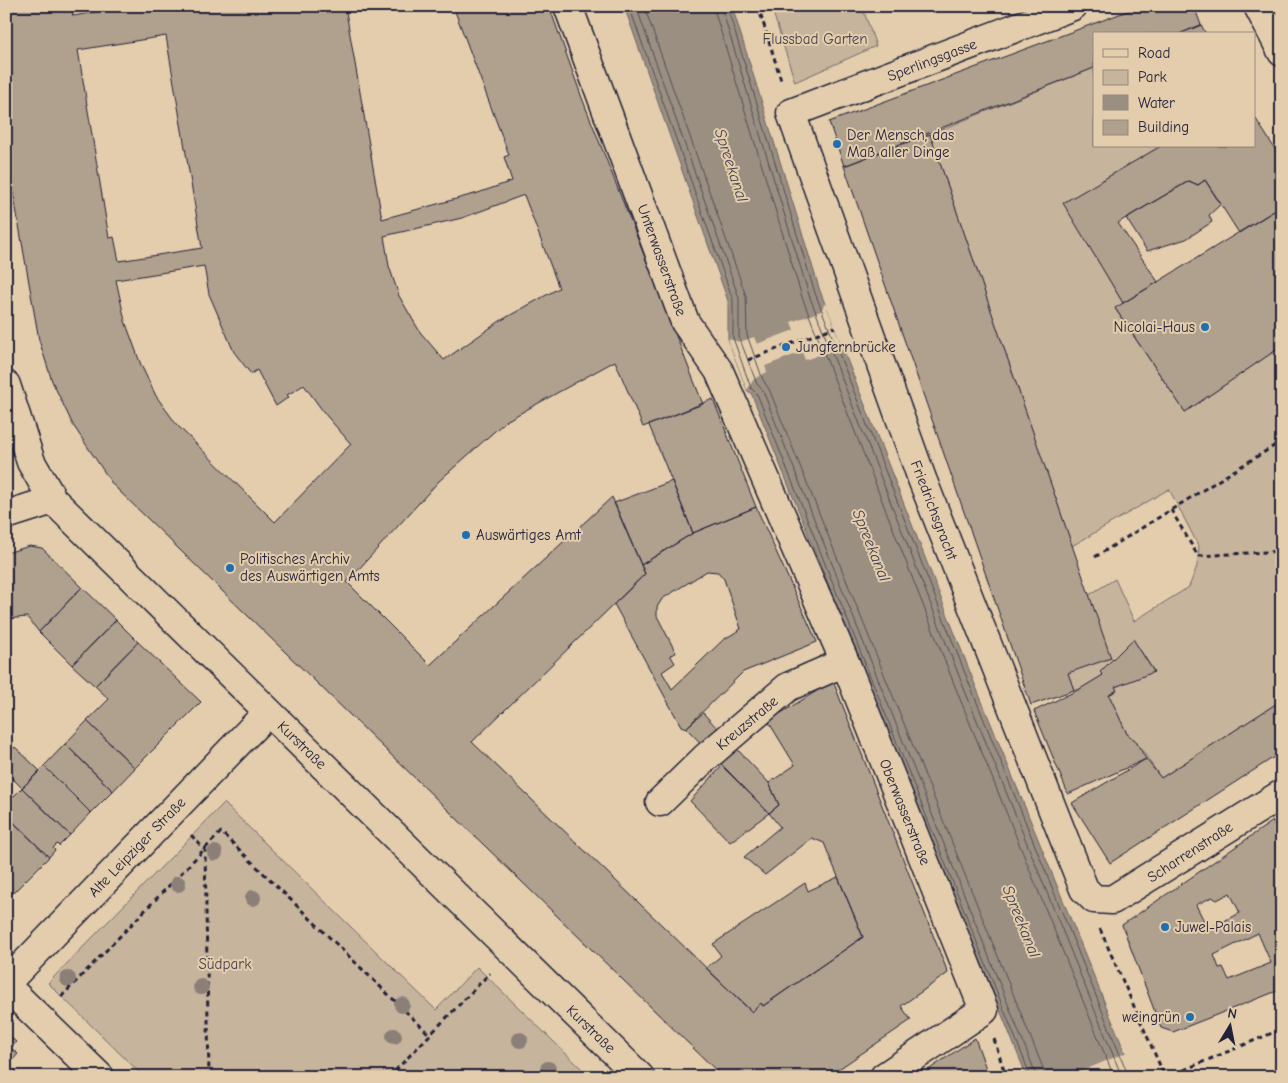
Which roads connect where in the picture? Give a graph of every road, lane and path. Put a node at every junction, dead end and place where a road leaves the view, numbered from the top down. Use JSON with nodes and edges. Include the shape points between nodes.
{"nodes":[{"id":1,"x":568,"y":6,"type":"edge"},
{"id":2,"x":758,"y":6,"type":"edge"},
{"id":3,"x":1073,"y":6,"type":"edge"},
{"id":4,"x":1258,"y":6,"type":"edge"},
{"id":5,"x":1282,"y":52,"type":"edge"},
{"id":6,"x":792,"y":112,"type":"junction"},
{"id":7,"x":831,"y":329,"type":"dead end"},
{"id":8,"x":747,"y":361,"type":"dead end"},
{"id":9,"x":6,"y":386,"type":"edge"},
{"id":10,"x":1282,"y":441,"type":"edge"},
{"id":11,"x":53,"y":500,"type":"junction"},
{"id":12,"x":1171,"y":510,"type":"junction"},
{"id":13,"x":6,"y":515,"type":"edge"},
{"id":14,"x":1282,"y":551,"type":"edge"},
{"id":15,"x":1094,"y":557,"type":"dead end"},
{"id":16,"x":824,"y":614,"type":"joint"},
{"id":17,"x":846,"y":662,"type":"junction"},
{"id":18,"x":268,"y":712,"type":"junction"},
{"id":19,"x":1282,"y":794,"type":"edge"},
{"id":20,"x":660,"y":802,"type":"dead end"},
{"id":21,"x":199,"y":844,"type":"dead end"},
{"id":22,"x":204,"y":850,"type":"junction"},
{"id":23,"x":1094,"y":899,"type":"junction"},
{"id":24,"x":511,"y":950,"type":"junction"},
{"id":25,"x":6,"y":985,"type":"edge"},
{"id":26,"x":55,"y":1003,"type":"dead end"},
{"id":27,"x":984,"y":1010,"type":"junction"},
{"id":28,"x":1282,"y":1029,"type":"edge"},
{"id":29,"x":430,"y":1035,"type":"junction"},
{"id":30,"x":100,"y":1077,"type":"edge"},
{"id":31,"x":209,"y":1077,"type":"edge"},
{"id":32,"x":389,"y":1077,"type":"edge"},
{"id":33,"x":640,"y":1077,"type":"edge"},
{"id":34,"x":884,"y":1077,"type":"edge"},
{"id":35,"x":1006,"y":1077,"type":"edge"},
{"id":36,"x":1166,"y":1077,"type":"edge"}],
"edges":[{"from":1,"to":16,"type":"street","name":"Unterwasserstraße","via":[[685,322],[719,372]]},
{"from":2,"to":6,"type":"path"},
{"from":3,"to":6,"type":"street","name":"Sperlingsgasse"},
{"from":4,"to":5,"type":"street"},
{"from":6,"to":23,"type":"street","name":"Friedrichsgracht","via":[[922,479],[1084,889]]},
{"from":7,"to":8,"type":"path"},
{"from":9,"to":11,"type":"street","name":"Kurstraße","via":[[30,462]]},
{"from":10,"to":12,"type":"path"},
{"from":11,"to":13,"type":"street"},
{"from":11,"to":18,"type":"street","name":"Kurstraße"},
{"from":12,"to":14,"type":"path","via":[[1198,556]]},
{"from":12,"to":15,"type":"path"},
{"from":16,"to":17,"type":"street","name":"Oberwasserstraße"},
{"from":17,"to":20,"type":"street","name":"Kreuzstraße","via":[[788,687],[705,758]]},
{"from":17,"to":27,"type":"street","name":"Oberwasserstraße"},
{"from":18,"to":24,"type":"street","name":"Kurstraße"},
{"from":18,"to":25,"type":"street","name":"Alte Leipziger Straße"},
{"from":19,"to":23,"type":"street","name":"Scharrenstraße","via":[[1128,892],[1112,900]]},
{"from":21,"to":22,"type":"path"},
{"from":22,"to":26,"type":"path"},
{"from":22,"to":29,"type":"path","via":[[221,832]]},
{"from":22,"to":31,"type":"path"},
{"from":23,"to":36,"type":"path","via":[[1101,932]]},
{"from":24,"to":29,"type":"path"},
{"from":24,"to":33,"type":"street","name":"Kurstraße"},
{"from":25,"to":30,"type":"street"},
{"from":27,"to":34,"type":"street"},
{"from":27,"to":35,"type":"path"},
{"from":28,"to":36,"type":"path"},
{"from":29,"to":32,"type":"path"}]}
